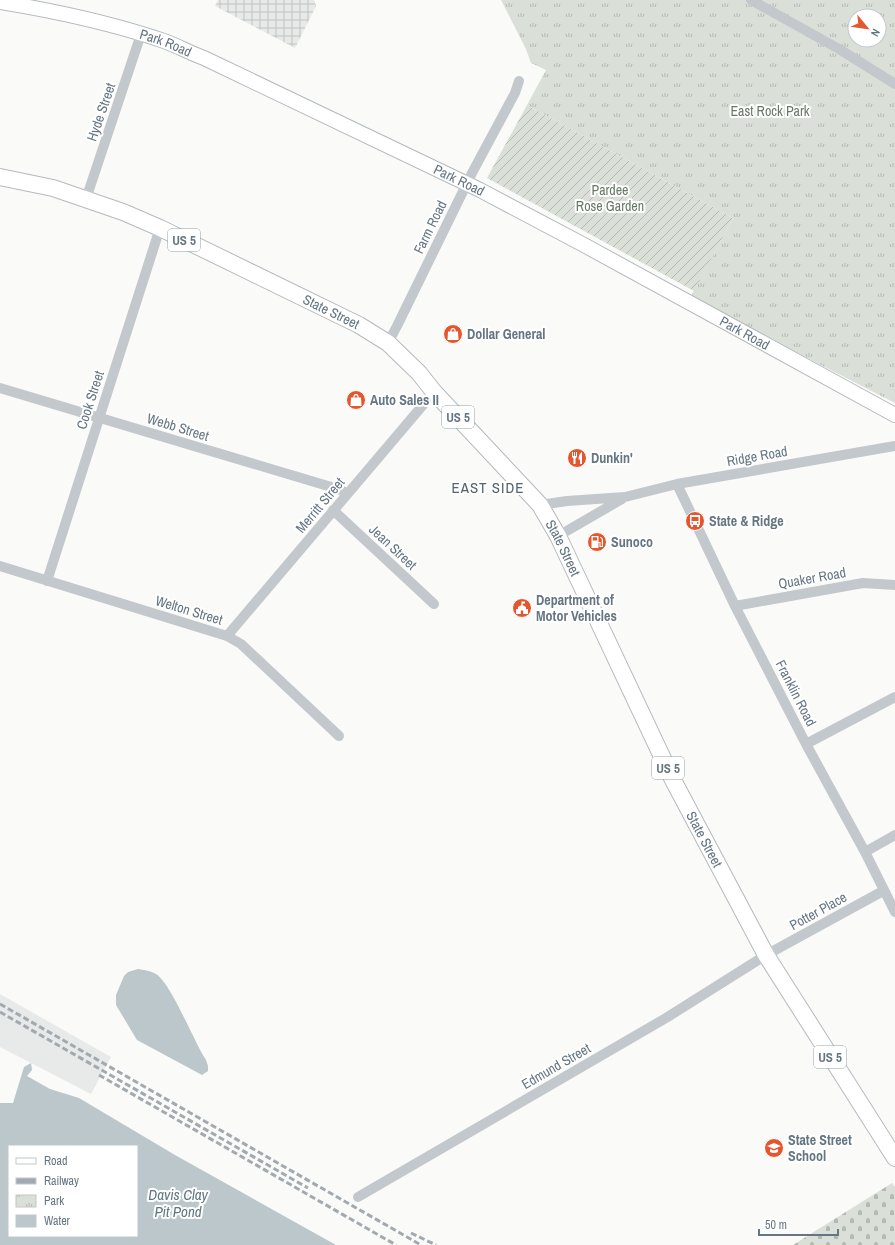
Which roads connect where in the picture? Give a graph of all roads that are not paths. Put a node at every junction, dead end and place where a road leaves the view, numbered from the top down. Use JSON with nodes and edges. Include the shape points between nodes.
{"nodes":[{"id":1,"x":751,"y":0,"type":"edge"},
{"id":2,"x":0,"y":2,"type":"edge"},
{"id":3,"x":141,"y":34,"type":"junction"},
{"id":4,"x":519,"y":81,"type":"dead end"},
{"id":5,"x":895,"y":84,"type":"edge"},
{"id":6,"x":0,"y":177,"type":"edge"},
{"id":7,"x":467,"y":183,"type":"junction"},
{"id":8,"x":86,"y":199,"type":"junction"},
{"id":9,"x":160,"y":228,"type":"junction"},
{"id":10,"x":388,"y":343,"type":"junction"},
{"id":11,"x":0,"y":388,"type":"edge"},
{"id":12,"x":434,"y":392,"type":"junction"},
{"id":13,"x":895,"y":415,"type":"edge"},
{"id":14,"x":99,"y":418,"type":"junction"},
{"id":15,"x":895,"y":446,"type":"edge"},
{"id":16,"x":678,"y":484,"type":"junction"},
{"id":17,"x":347,"y":494,"type":"junction"},
{"id":18,"x":625,"y":497,"type":"junction"},
{"id":19,"x":540,"y":505,"type":"junction"},
{"id":20,"x":333,"y":510,"type":"junction"},
{"id":21,"x":558,"y":536,"type":"junction"},
{"id":22,"x":0,"y":566,"type":"edge"},
{"id":23,"x":47,"y":581,"type":"junction"},
{"id":24,"x":895,"y":584,"type":"edge"},
{"id":25,"x":434,"y":604,"type":"dead end"},
{"id":26,"x":735,"y":606,"type":"junction"},
{"id":27,"x":226,"y":636,"type":"junction"},
{"id":28,"x":895,"y":697,"type":"edge"},
{"id":29,"x":338,"y":736,"type":"dead end"},
{"id":30,"x":806,"y":744,"type":"junction"},
{"id":31,"x":895,"y":835,"type":"edge"},
{"id":32,"x":865,"y":852,"type":"junction"},
{"id":33,"x":883,"y":890,"type":"junction"},
{"id":34,"x":895,"y":912,"type":"edge"},
{"id":35,"x":766,"y":955,"type":"junction"},
{"id":36,"x":895,"y":1158,"type":"edge"},
{"id":37,"x":358,"y":1197,"type":"dead end"}],
"edges":[{"from":1,"to":5,"type":"street","via":[[839,49]]},
{"from":2,"to":3,"type":"main road","name":"Park Road"},
{"from":3,"to":7,"type":"main road","name":"Park Road","via":[[198,56]]},
{"from":3,"to":8,"type":"street","name":"Hyde Street"},
{"from":4,"to":7,"type":"street","name":"Farm Road"},
{"from":6,"to":8,"type":"main road","name":"State Street","number":"US 5","via":[[54,188]]},
{"from":7,"to":10,"type":"street","name":"Farm Road"},
{"from":7,"to":13,"type":"main road","name":"Park Road"},
{"from":8,"to":9,"type":"main road","name":"State Street","number":"US 5"},
{"from":9,"to":10,"type":"main road","name":"State Street","number":"US 5","via":[[359,324]]},
{"from":9,"to":14,"type":"street","name":"Cook Street"},
{"from":10,"to":12,"type":"main road","name":"State Street","number":"US 5"},
{"from":11,"to":14,"type":"street","name":"Webb Street"},
{"from":12,"to":17,"type":"street","name":"Merritt Street"},
{"from":12,"to":19,"type":"main road","name":"State Street","number":"US 5"},
{"from":14,"to":17,"type":"street","name":"Webb Street","via":[[338,489]]},
{"from":14,"to":23,"type":"street","name":"Cook Street"},
{"from":15,"to":16,"type":"street","name":"Ridge Road"},
{"from":16,"to":18,"type":"street","name":"Ridge Road"},
{"from":16,"to":26,"type":"street","name":"Franklin Road"},
{"from":17,"to":20,"type":"street","name":"Merritt Street"},
{"from":18,"to":19,"type":"street","name":"Ridge Road"},
{"from":18,"to":21,"type":"street","name":"Ridge Road"},
{"from":19,"to":21,"type":"main road","name":"State Street","number":"US 5"},
{"from":20,"to":25,"type":"street","name":"Jean Street"},
{"from":20,"to":27,"type":"street","name":"Merritt Street"},
{"from":21,"to":35,"type":"main road","name":"State Street","number":"US 5","via":[[673,780]]},
{"from":22,"to":23,"type":"street","name":"Welton Street"},
{"from":23,"to":27,"type":"street","name":"Welton Street"},
{"from":24,"to":26,"type":"street","name":"Quaker Road","via":[[863,583]]},
{"from":26,"to":30,"type":"street","name":"Franklin Road"},
{"from":27,"to":29,"type":"street","name":"Welton Street","via":[[241,644]]},
{"from":28,"to":30,"type":"street"},
{"from":30,"to":32,"type":"street","name":"Franklin Road"},
{"from":31,"to":32,"type":"street"},
{"from":32,"to":33,"type":"street","name":"Franklin Road"},
{"from":33,"to":34,"type":"street","name":"Franklin Road"},
{"from":33,"to":35,"type":"street","name":"Potter Place"},
{"from":35,"to":36,"type":"main road","name":"State Street","number":"US 5"},
{"from":35,"to":37,"type":"street","name":"Edmund Street","via":[[666,1018]]}]}
